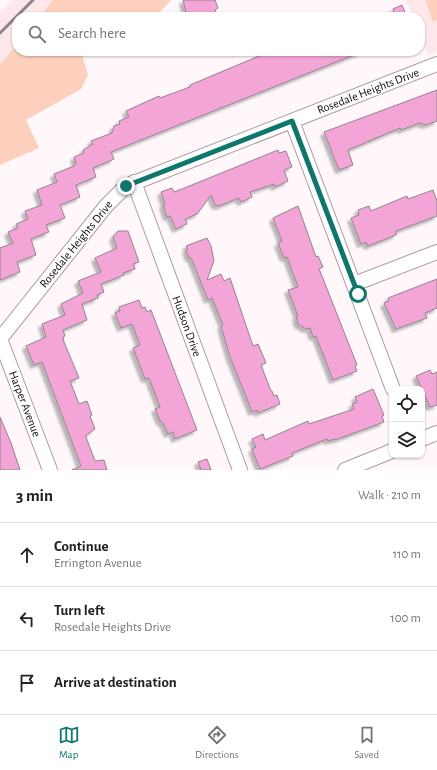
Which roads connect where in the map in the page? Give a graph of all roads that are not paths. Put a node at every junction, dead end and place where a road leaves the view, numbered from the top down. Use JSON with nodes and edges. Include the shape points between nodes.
{"nodes":[{"id":1,"x":437,"y":64,"type":"edge"},
{"id":2,"x":292,"y":121,"type":"junction"},
{"id":3,"x":134,"y":182,"type":"junction"},
{"id":4,"x":437,"y":252,"type":"edge"},
{"id":5,"x":354,"y":284,"type":"junction"},
{"id":6,"x":0,"y":339,"type":"edge"},
{"id":7,"x":392,"y":386,"type":"edge"},
{"id":8,"x":437,"y":433,"type":"edge"},
{"id":9,"x":425,"y":438,"type":"edge"},
{"id":10,"x":389,"y":452,"type":"edge"},
{"id":11,"x":50,"y":470,"type":"edge"},
{"id":12,"x":240,"y":470,"type":"edge"},
{"id":13,"x":345,"y":470,"type":"edge"}],
"edges":[{"from":1,"to":2,"type":"street","name":"Rosedale Heights Drive"},
{"from":2,"to":3,"type":"street","name":"Rosedale Heights Drive"},
{"from":2,"to":5,"type":"street"},
{"from":3,"to":6,"type":"street","name":"Rosedale Heights Drive","via":[[119,191],[106,206]]},
{"from":3,"to":12,"type":"street","name":"Hudson Drive"},
{"from":4,"to":5,"type":"street"},
{"from":5,"to":7,"type":"street"},
{"from":6,"to":11,"type":"street","name":"Harper Avenue"},
{"from":8,"to":9,"type":"street"},
{"from":10,"to":13,"type":"street"}]}
